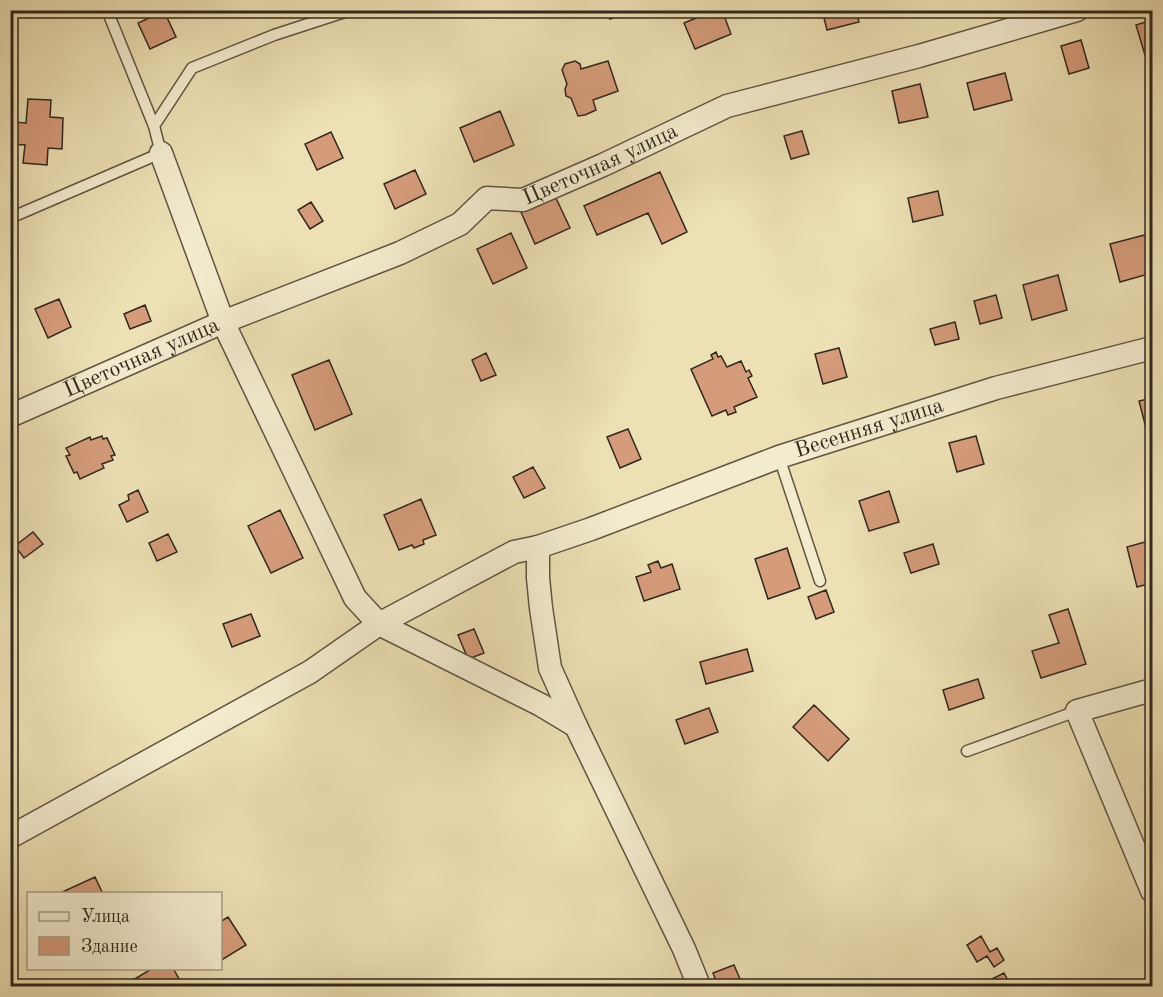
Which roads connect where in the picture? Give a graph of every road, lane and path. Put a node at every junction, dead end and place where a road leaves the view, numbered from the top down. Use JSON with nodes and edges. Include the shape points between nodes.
{"nodes":[{"id":1,"x":107,"y":10,"type":"edge"},
{"id":2,"x":351,"y":10,"type":"edge"},
{"id":3,"x":1077,"y":10,"type":"edge"},
{"id":4,"x":154,"y":126,"type":"junction"},
{"id":5,"x":161,"y":153,"type":"junction"},
{"id":6,"x":10,"y":218,"type":"edge"},
{"id":7,"x":223,"y":322,"type":"junction"},
{"id":8,"x":1152,"y":348,"type":"edge"},
{"id":9,"x":10,"y":416,"type":"edge"},
{"id":10,"x":779,"y":457,"type":"junction"},
{"id":11,"x":538,"y":547,"type":"junction"},
{"id":12,"x":820,"y":581,"type":"dead end"},
{"id":13,"x":379,"y":624,"type":"junction"},
{"id":14,"x":1152,"y":690,"type":"edge"},
{"id":15,"x":1077,"y":711,"type":"junction"},
{"id":16,"x":576,"y":726,"type":"junction"},
{"id":17,"x":967,"y":751,"type":"dead end"},
{"id":18,"x":10,"y":837,"type":"edge"},
{"id":19,"x":1152,"y":891,"type":"edge"},
{"id":20,"x":699,"y":987,"type":"edge"}],
"edges":[{"from":1,"to":4,"type":"lane"},
{"from":2,"to":4,"type":"lane","via":[[192,68]]},
{"from":3,"to":7,"type":"street","name":"Цветочная улица","via":[[727,106],[523,200],[487,198],[460,224],[400,253]]},
{"from":4,"to":5,"type":"lane"},
{"from":5,"to":6,"type":"lane"},
{"from":5,"to":7,"type":"street"},
{"from":7,"to":9,"type":"street","name":"Цветочная улица"},
{"from":7,"to":13,"type":"street","via":[[355,598]]},
{"from":8,"to":10,"type":"street","name":"Весенняя улица","via":[[996,388]]},
{"from":10,"to":11,"type":"street","name":"Весенняя улица"},
{"from":10,"to":12,"type":"lane"},
{"from":11,"to":13,"type":"street","name":"Весенняя улица","via":[[514,552]]},
{"from":11,"to":16,"type":"street","via":[[540,608],[550,668]]},
{"from":13,"to":16,"type":"street"},
{"from":13,"to":18,"type":"street","name":"Весенняя улица","via":[[310,672]]},
{"from":14,"to":15,"type":"street"},
{"from":15,"to":17,"type":"lane"},
{"from":15,"to":19,"type":"street"},
{"from":16,"to":20,"type":"street"}]}
